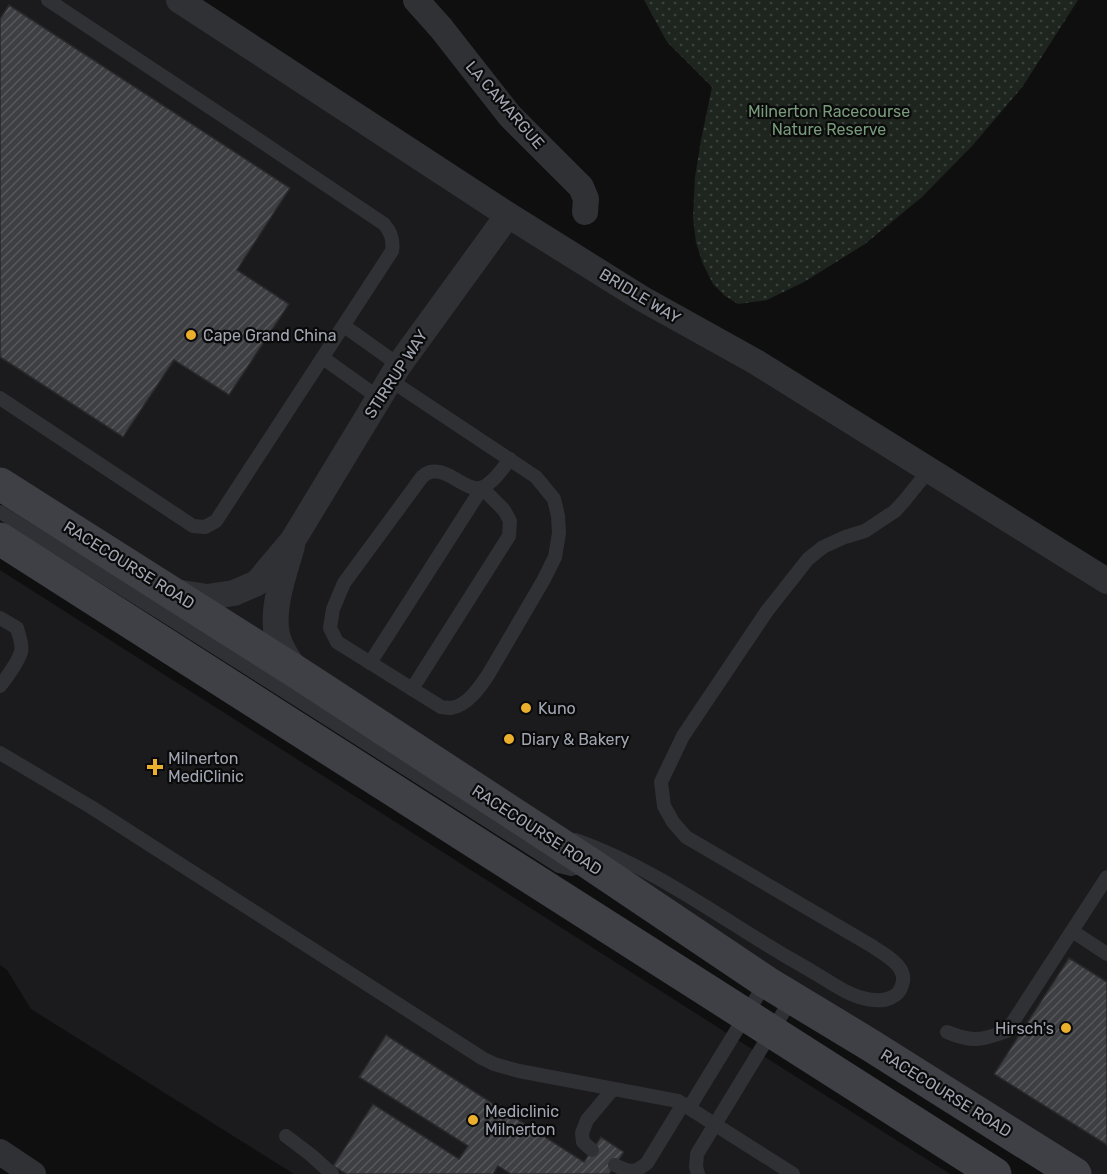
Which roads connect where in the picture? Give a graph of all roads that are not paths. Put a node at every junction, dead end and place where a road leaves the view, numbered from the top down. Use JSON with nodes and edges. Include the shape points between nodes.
{"nodes":[{"id":1,"x":48,"y":0,"type":"edge"},
{"id":2,"x":179,"y":0,"type":"edge"},
{"id":3,"x":416,"y":1,"type":"edge"},
{"id":4,"x":585,"y":212,"type":"dead end"},
{"id":5,"x":507,"y":215,"type":"junction"},
{"id":6,"x":344,"y":326,"type":"junction"},
{"id":7,"x":323,"y":358,"type":"junction"},
{"id":8,"x":390,"y":381,"type":"junction"},
{"id":9,"x":0,"y":398,"type":"edge"},
{"id":10,"x":510,"y":459,"type":"junction"},
{"id":11,"x":929,"y":470,"type":"junction"},
{"id":12,"x":0,"y":484,"type":"edge"},
{"id":13,"x":482,"y":488,"type":"junction"},
{"id":14,"x":0,"y":512,"type":"edge"},
{"id":15,"x":0,"y":539,"type":"edge"},
{"id":16,"x":293,"y":540,"type":"junction"},
{"id":17,"x":1107,"y":581,"type":"edge"},
{"id":18,"x":170,"y":591,"type":"junction"},
{"id":19,"x":0,"y":618,"type":"edge"},
{"id":20,"x":370,"y":663,"type":"junction"},
{"id":21,"x":298,"y":673,"type":"junction"},
{"id":22,"x":0,"y":686,"type":"edge"},
{"id":23,"x":412,"y":689,"type":"junction"},
{"id":24,"x":0,"y":753,"type":"edge"},
{"id":25,"x":524,"y":821,"type":"junction"},
{"id":26,"x":589,"y":863,"type":"junction"},
{"id":27,"x":1106,"y":882,"type":"edge"},
{"id":28,"x":1072,"y":931,"type":"junction"},
{"id":29,"x":1107,"y":954,"type":"edge"},
{"id":30,"x":779,"y":990,"type":"junction"},
{"id":31,"x":759,"y":1024,"type":"junction"},
{"id":32,"x":947,"y":1032,"type":"dead end"},
{"id":33,"x":613,"y":1089,"type":"junction"},
{"id":34,"x":686,"y":1106,"type":"junction"},
{"id":35,"x":714,"y":1124,"type":"junction"},
{"id":36,"x":286,"y":1136,"type":"dead end"},
{"id":37,"x":592,"y":1150,"type":"dead end"},
{"id":38,"x":0,"y":1152,"type":"edge"},
{"id":39,"x":615,"y":1165,"type":"dead end"},
{"id":40,"x":33,"y":1174,"type":"edge"},
{"id":41,"x":332,"y":1174,"type":"edge"},
{"id":42,"x":698,"y":1174,"type":"edge"},
{"id":43,"x":793,"y":1174,"type":"edge"},
{"id":44,"x":995,"y":1174,"type":"edge"},
{"id":45,"x":1075,"y":1174,"type":"edge"}],
"edges":[{"from":1,"to":6,"type":"lane","via":[[384,224],[393,240],[392,251]]},
{"from":2,"to":5,"type":"street","name":"BRIDLE WAY"},
{"from":3,"to":4,"type":"street","name":"LA CAMARGUE","via":[[510,116],[581,187],[586,199]]},
{"from":5,"to":8,"type":"street","name":"STIRRUP WAY"},
{"from":5,"to":11,"type":"street","name":"BRIDLE WAY"},
{"from":6,"to":7,"type":"lane"},
{"from":6,"to":8,"type":"lane"},
{"from":7,"to":8,"type":"lane"},
{"from":7,"to":9,"type":"lane","via":[[216,521],[205,527],[193,526]]},
{"from":8,"to":10,"type":"lane"},
{"from":8,"to":16,"type":"street","name":"STIRRUP WAY"},
{"from":10,"to":13,"type":"lane"},
{"from":10,"to":23,"type":"lane","via":[[536,477],[554,499],[559,533],[555,557],[488,675],[464,702],[452,708],[441,707]]},
{"from":11,"to":17,"type":"street","name":"BRIDLE WAY"},
{"from":11,"to":25,"type":"lane","via":[[895,511],[865,531],[823,547],[808,560],[767,611],[684,736],[661,783],[664,806],[686,837],[872,945],[903,973],[900,991],[884,1000],[858,997],[633,863]]},
{"from":12,"to":18,"type":"main road","name":"RACECOURSE ROAD"},
{"from":13,"to":20,"type":"lane"},
{"from":13,"to":20,"type":"lane","via":[[472,488],[448,474],[431,471],[422,477],[344,583],[330,628],[337,642]]},
{"from":13,"to":23,"type":"lane","via":[[504,510],[510,521],[509,536]]},
{"from":14,"to":26,"type":"lane","via":[[559,866],[582,868]]},
{"from":15,"to":31,"type":"main road"},
{"from":16,"to":18,"type":"street","name":"STIRRUP WAY","via":[[257,583],[234,593],[207,597]]},
{"from":16,"to":21,"type":"street","name":"STIRRUP WAY","via":[[279,597],[276,630]]},
{"from":18,"to":21,"type":"main road","name":"RACECOURSE ROAD"},
{"from":19,"to":22,"type":"lane","via":[[17,628],[21,642],[21,652]]},
{"from":20,"to":23,"type":"lane"},
{"from":21,"to":25,"type":"main road","name":"RACECOURSE ROAD"},
{"from":24,"to":33,"type":"lane","via":[[482,1058],[506,1068]]},
{"from":25,"to":26,"type":"main road","name":"RACECOURSE ROAD"},
{"from":26,"to":30,"type":"main road","name":"RACECOURSE ROAD"},
{"from":27,"to":28,"type":"lane"},
{"from":28,"to":29,"type":"lane"},
{"from":28,"to":32,"type":"lane","via":[[1007,1031],[984,1039],[962,1038]]},
{"from":30,"to":31,"type":"lane"},
{"from":30,"to":31,"type":"lane"},
{"from":30,"to":45,"type":"main road","name":"RACECOURSE ROAD"},
{"from":31,"to":34,"type":"lane"},
{"from":31,"to":35,"type":"lane"},
{"from":31,"to":44,"type":"main road"},
{"from":33,"to":34,"type":"lane","via":[[678,1101]]},
{"from":33,"to":37,"type":"lane","via":[[587,1120],[582,1133],[583,1142]]},
{"from":34,"to":35,"type":"lane"},
{"from":34,"to":39,"type":"lane","via":[[639,1169],[628,1172]]},
{"from":35,"to":42,"type":"lane","via":[[697,1154]]},
{"from":35,"to":43,"type":"lane"},
{"from":36,"to":41,"type":"lane"},
{"from":38,"to":40,"type":"street"}]}
